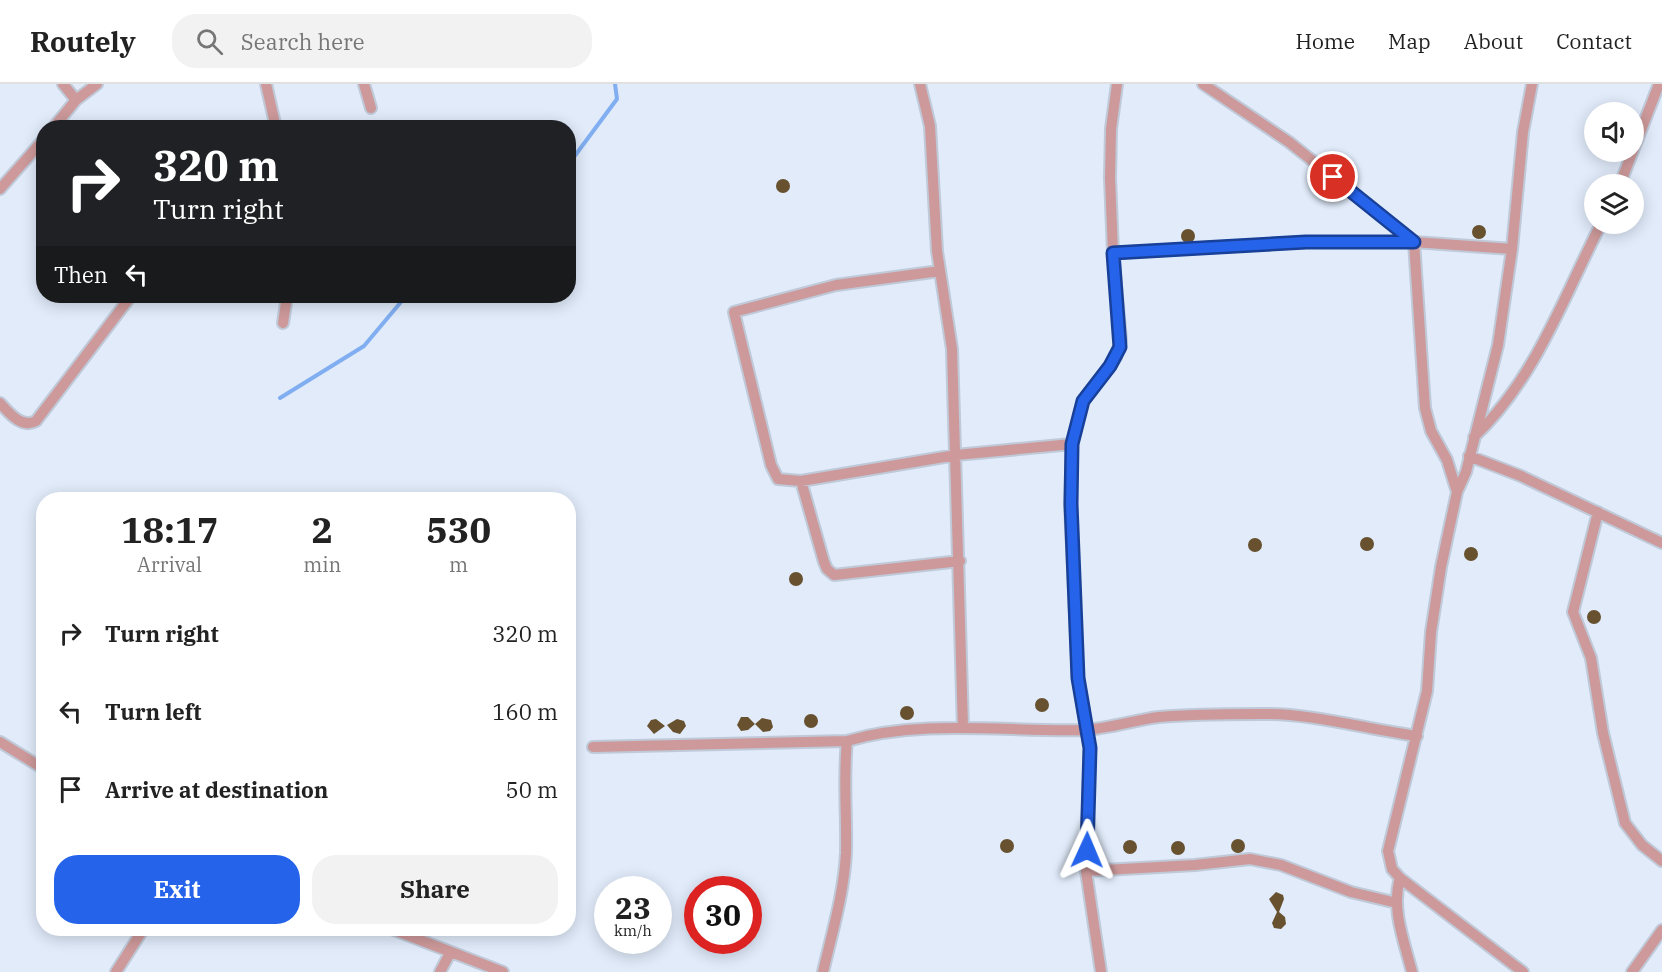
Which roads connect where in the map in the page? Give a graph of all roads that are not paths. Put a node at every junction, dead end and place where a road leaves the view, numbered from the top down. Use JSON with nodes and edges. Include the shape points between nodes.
{"nodes":[{"id":1,"x":63,"y":84,"type":"edge"},
{"id":2,"x":97,"y":84,"type":"edge"},
{"id":3,"x":266,"y":84,"type":"edge"},
{"id":4,"x":364,"y":84,"type":"edge"},
{"id":5,"x":920,"y":84,"type":"edge"},
{"id":6,"x":1117,"y":84,"type":"edge"},
{"id":7,"x":1203,"y":84,"type":"edge"},
{"id":8,"x":1532,"y":84,"type":"edge"},
{"id":9,"x":1659,"y":84,"type":"edge"},
{"id":10,"x":76,"y":100,"type":"junction"},
{"id":11,"x":371,"y":108,"type":"dead end"},
{"id":12,"x":60,"y":120,"type":"edge"},
{"id":13,"x":274,"y":120,"type":"edge"},
{"id":14,"x":36,"y":148,"type":"edge"},
{"id":15,"x":1624,"y":174,"type":"edge"},
{"id":16,"x":0,"y":189,"type":"edge"},
{"id":17,"x":1596,"y":234,"type":"edge"},
{"id":18,"x":1414,"y":242,"type":"junction"},
{"id":19,"x":1512,"y":249,"type":"junction"},
{"id":20,"x":1113,"y":253,"type":"junction"},
{"id":21,"x":940,"y":271,"type":"junction"},
{"id":22,"x":126,"y":303,"type":"edge"},
{"id":23,"x":285,"y":303,"type":"edge"},
{"id":24,"x":283,"y":323,"type":"dead end"},
{"id":25,"x":0,"y":403,"type":"edge"},
{"id":26,"x":1474,"y":437,"type":"junction"},
{"id":27,"x":1072,"y":444,"type":"junction"},
{"id":28,"x":956,"y":455,"type":"junction"},
{"id":29,"x":1469,"y":456,"type":"junction"},
{"id":30,"x":801,"y":481,"type":"junction"},
{"id":31,"x":1457,"y":492,"type":"junction"},
{"id":32,"x":1598,"y":512,"type":"junction"},
{"id":33,"x":1662,"y":543,"type":"edge"},
{"id":34,"x":960,"y":561,"type":"junction"},
{"id":35,"x":963,"y":728,"type":"junction"},
{"id":36,"x":1086,"y":730,"type":"junction"},
{"id":37,"x":1417,"y":736,"type":"junction"},
{"id":38,"x":847,"y":741,"type":"junction"},
{"id":39,"x":0,"y":742,"type":"edge"},
{"id":40,"x":593,"y":747,"type":"dead end"},
{"id":41,"x":36,"y":764,"type":"edge"},
{"id":42,"x":1662,"y":861,"type":"edge"},
{"id":43,"x":1086,"y":871,"type":"junction"},
{"id":44,"x":1400,"y":878,"type":"junction"},
{"id":45,"x":1397,"y":903,"type":"junction"},
{"id":46,"x":1662,"y":930,"type":"edge"},
{"id":47,"x":139,"y":936,"type":"edge"},
{"id":48,"x":409,"y":936,"type":"edge"},
{"id":49,"x":450,"y":953,"type":"junction"},
{"id":50,"x":116,"y":972,"type":"edge"},
{"id":51,"x":440,"y":972,"type":"edge"},
{"id":52,"x":503,"y":972,"type":"edge"},
{"id":53,"x":823,"y":972,"type":"edge"},
{"id":54,"x":1101,"y":972,"type":"edge"},
{"id":55,"x":1412,"y":972,"type":"edge"},
{"id":56,"x":1523,"y":972,"type":"edge"},
{"id":57,"x":1632,"y":972,"type":"edge"}],
"edges":[{"from":1,"to":10,"type":"street"},
{"from":2,"to":10,"type":"street"},
{"from":3,"to":13,"type":"street"},
{"from":4,"to":11,"type":"street"},
{"from":5,"to":21,"type":"street","via":[[930,126]]},
{"from":6,"to":20,"type":"street","via":[[1111,129]]},
{"from":7,"to":18,"type":"street","via":[[1289,142]]},
{"from":8,"to":19,"type":"street","via":[[1522,132]]},
{"from":9,"to":15,"type":"street"},
{"from":10,"to":12,"type":"street"},
{"from":14,"to":16,"type":"street"},
{"from":17,"to":26,"type":"street","via":[[1542,347],[1502,409]]},
{"from":18,"to":19,"type":"street"},
{"from":18,"to":20,"type":"street","via":[[1306,242]]},
{"from":18,"to":31,"type":"street","via":[[1425,408]]},
{"from":19,"to":26,"type":"street","via":[[1498,345]]},
{"from":20,"to":27,"type":"street","via":[[1120,347],[1083,401]]},
{"from":21,"to":28,"type":"street","via":[[952,349]]},
{"from":21,"to":30,"type":"street","via":[[836,285],[734,312],[774,474],[784,481]]},
{"from":22,"to":25,"type":"street","via":[[36,422],[24,423]]},
{"from":23,"to":24,"type":"street"},
{"from":26,"to":29,"type":"street"},
{"from":27,"to":28,"type":"street"},
{"from":27,"to":36,"type":"street","via":[[1078,678]]},
{"from":28,"to":30,"type":"street"},
{"from":28,"to":34,"type":"street"},
{"from":29,"to":31,"type":"street"},
{"from":29,"to":32,"type":"street"},
{"from":30,"to":34,"type":"street","via":[[826,569],[834,575]]},
{"from":31,"to":37,"type":"street","via":[[1441,567],[1427,691]]},
{"from":32,"to":33,"type":"street"},
{"from":32,"to":42,"type":"street","via":[[1573,612],[1591,658],[1603,733],[1625,823],[1642,845]]},
{"from":34,"to":35,"type":"street"},
{"from":35,"to":36,"type":"street"},
{"from":35,"to":38,"type":"street","via":[[870,734]]},
{"from":36,"to":37,"type":"street","via":[[1160,717],[1260,714],[1334,720]]},
{"from":36,"to":43,"type":"street","via":[[1090,748]]},
{"from":37,"to":44,"type":"street","via":[[1389,841],[1388,860]]},
{"from":38,"to":40,"type":"street"},
{"from":38,"to":53,"type":"street","via":[[846,854]]},
{"from":39,"to":41,"type":"street"},
{"from":43,"to":45,"type":"street","via":[[1250,859]]},
{"from":43,"to":54,"type":"street"},
{"from":44,"to":45,"type":"street"},
{"from":44,"to":56,"type":"street"},
{"from":45,"to":55,"type":"street"},
{"from":46,"to":57,"type":"street"},
{"from":47,"to":50,"type":"street"},
{"from":48,"to":49,"type":"street"},
{"from":49,"to":51,"type":"street"},
{"from":49,"to":52,"type":"street"}]}
